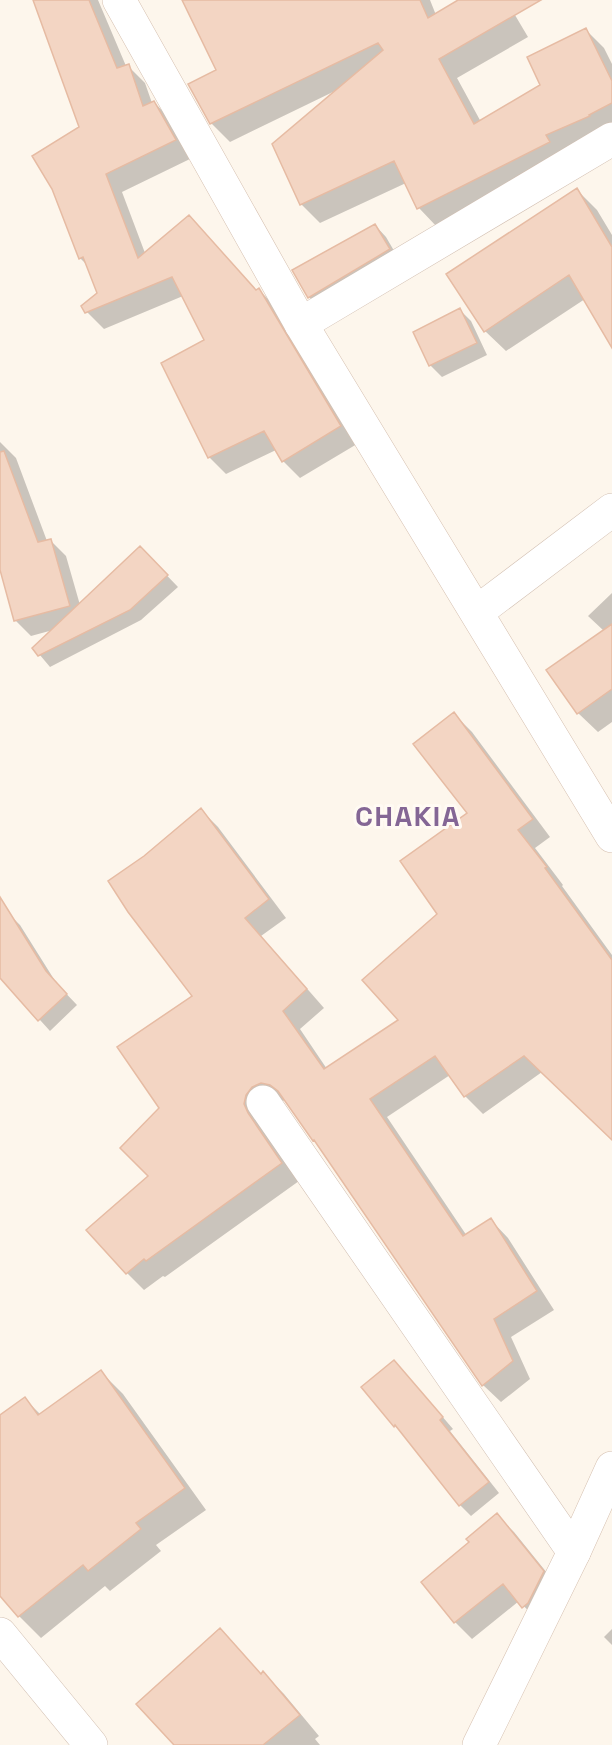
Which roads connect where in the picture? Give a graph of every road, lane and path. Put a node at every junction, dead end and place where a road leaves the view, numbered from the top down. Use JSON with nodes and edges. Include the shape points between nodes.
{"nodes":[{"id":1,"x":119,"y":0,"type":"edge"},
{"id":2,"x":612,"y":139,"type":"edge"},
{"id":3,"x":301,"y":324,"type":"junction"},
{"id":4,"x":612,"y":510,"type":"edge"},
{"id":5,"x":477,"y":612,"type":"junction"},
{"id":6,"x":612,"y":836,"type":"edge"},
{"id":7,"x":263,"y":1102,"type":"dead end"},
{"id":8,"x":612,"y":1468,"type":"edge"},
{"id":9,"x":574,"y":1552,"type":"junction"},
{"id":10,"x":0,"y":1634,"type":"edge"},
{"id":11,"x":484,"y":1742,"type":"edge"},
{"id":12,"x":90,"y":1745,"type":"edge"}],
"edges":[{"from":1,"to":3,"type":"street"},
{"from":2,"to":3,"type":"street"},
{"from":3,"to":5,"type":"street"},
{"from":4,"to":5,"type":"street"},
{"from":5,"to":6,"type":"street"},
{"from":7,"to":9,"type":"street"},
{"from":8,"to":9,"type":"street"},
{"from":9,"to":11,"type":"street"},
{"from":10,"to":12,"type":"street"}]}
